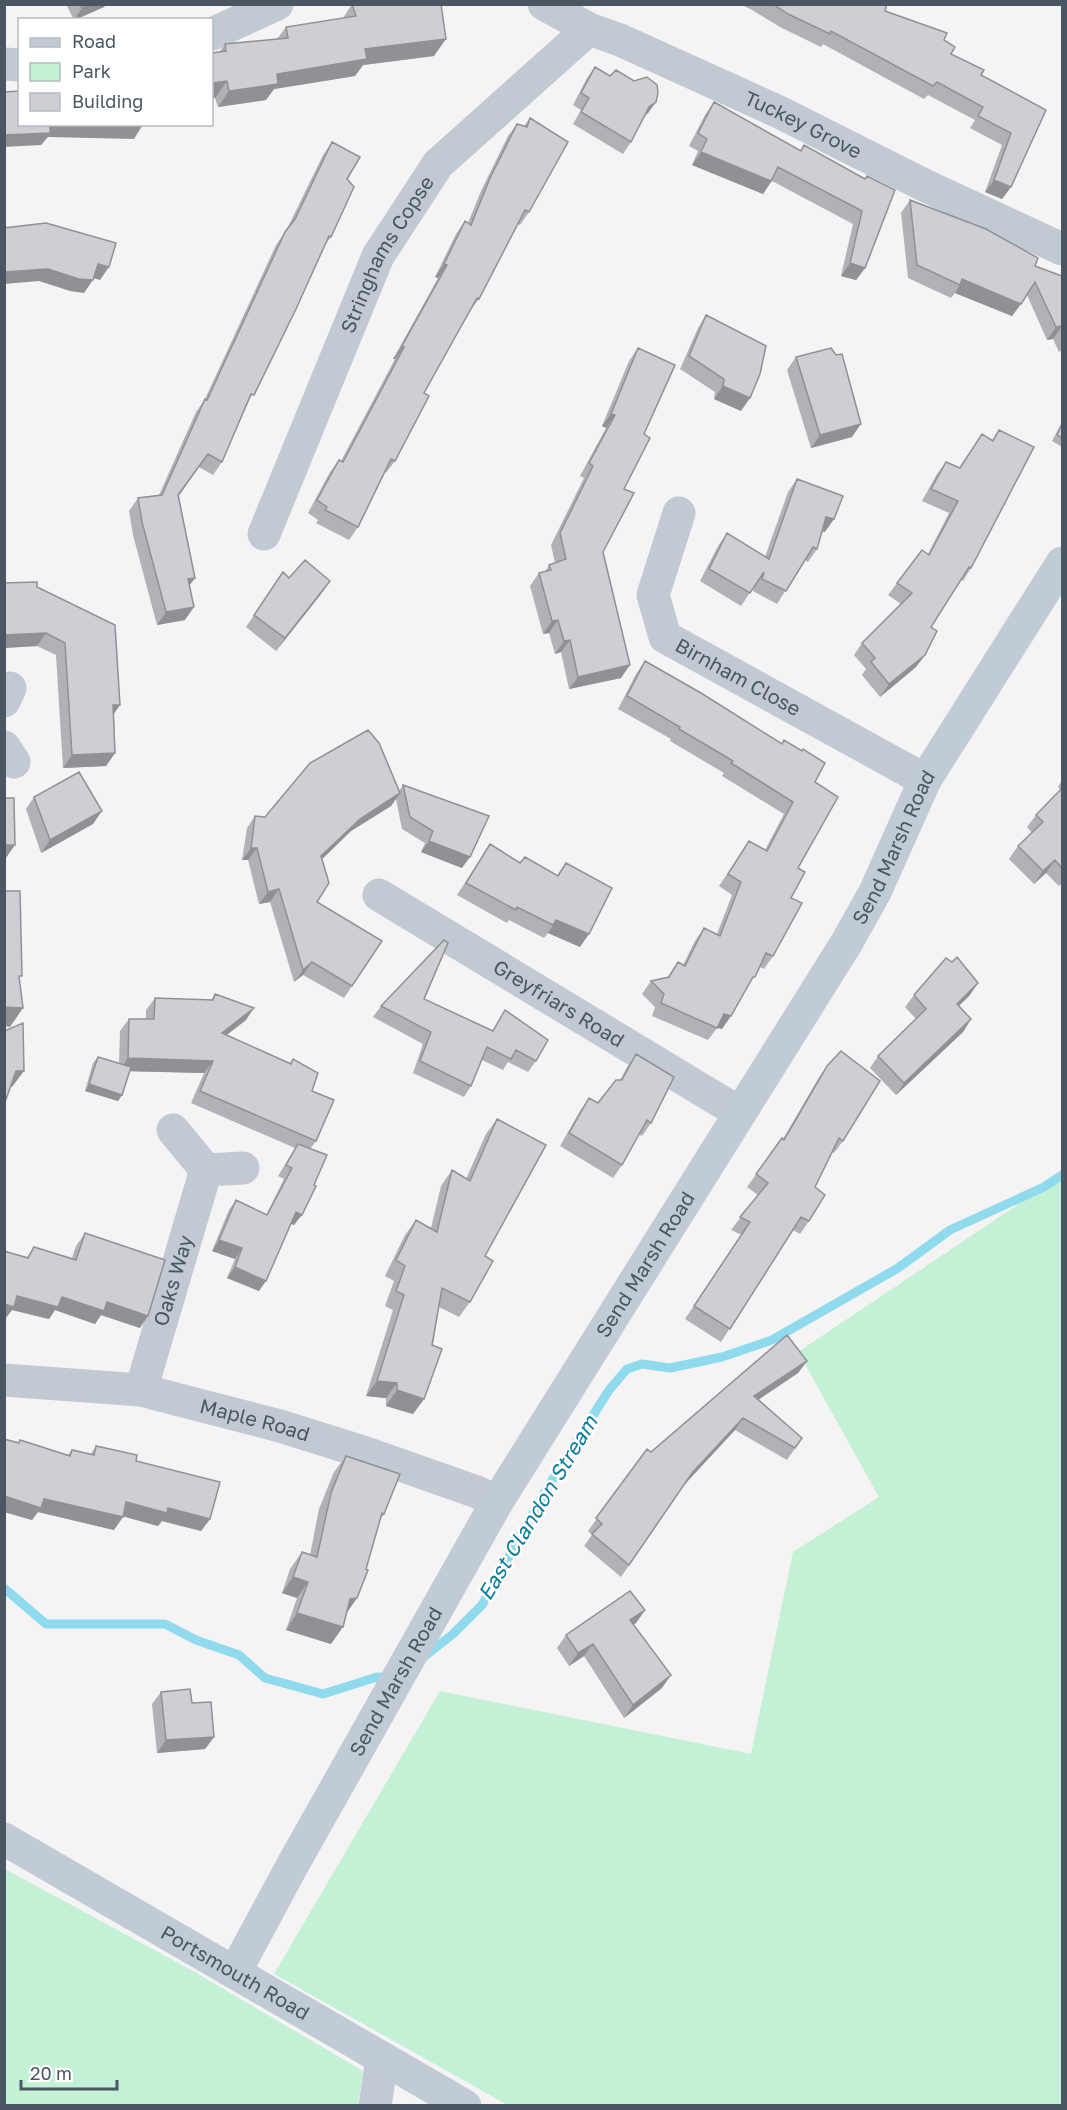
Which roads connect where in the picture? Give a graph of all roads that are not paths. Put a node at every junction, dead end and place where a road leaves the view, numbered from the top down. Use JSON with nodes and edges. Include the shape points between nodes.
{"nodes":[{"id":1,"x":277,"y":4,"type":"edge"},
{"id":2,"x":544,"y":4,"type":"edge"},
{"id":3,"x":589,"y":29,"type":"junction"},
{"id":4,"x":213,"y":34,"type":"edge"},
{"id":5,"x":1062,"y":249,"type":"edge"},
{"id":6,"x":680,"y":513,"type":"dead end"},
{"id":7,"x":264,"y":534,"type":"dead end"},
{"id":8,"x":1062,"y":563,"type":"edge"},
{"id":9,"x":925,"y":780,"type":"junction"},
{"id":10,"x":379,"y":895,"type":"dead end"},
{"id":11,"x":740,"y":1113,"type":"junction"},
{"id":12,"x":174,"y":1130,"type":"dead end"},
{"id":13,"x":243,"y":1168,"type":"dead end"},
{"id":14,"x":206,"y":1170,"type":"junction"},
{"id":15,"x":4,"y":1380,"type":"edge"},
{"id":16,"x":141,"y":1390,"type":"junction"},
{"id":17,"x":497,"y":1502,"type":"junction"},
{"id":18,"x":4,"y":1839,"type":"edge"},
{"id":19,"x":235,"y":1972,"type":"junction"},
{"id":20,"x":382,"y":2058,"type":"junction"},
{"id":21,"x":375,"y":2106,"type":"edge"},
{"id":22,"x":465,"y":2106,"type":"edge"}],
"edges":[{"from":1,"to":4,"type":"street"},
{"from":2,"to":3,"type":"street","name":"Tuckey Grove"},
{"from":3,"to":5,"type":"street","name":"Tuckey Grove","via":[[779,112]]},
{"from":3,"to":7,"type":"street","name":"Stringhams Copse","via":[[438,164],[378,256]]},
{"from":6,"to":9,"type":"street","name":"Birnham Close","via":[[653,595],[665,637]]},
{"from":8,"to":9,"type":"main road","name":"Send Marsh Road"},
{"from":9,"to":11,"type":"main road","name":"Send Marsh Road","via":[[876,892]]},
{"from":10,"to":11,"type":"street","name":"Greyfriars Road"},
{"from":11,"to":17,"type":"main road","name":"Send Marsh Road"},
{"from":12,"to":14,"type":"street"},
{"from":13,"to":14,"type":"street"},
{"from":14,"to":16,"type":"street","name":"Oaks Way"},
{"from":15,"to":16,"type":"street","name":"Maple Road"},
{"from":16,"to":17,"type":"street","name":"Maple Road","via":[[366,1453]]},
{"from":17,"to":19,"type":"main road","name":"Send Marsh Road"},
{"from":18,"to":19,"type":"main road","name":"Portsmouth Road"},
{"from":19,"to":20,"type":"main road","name":"Portsmouth Road"},
{"from":20,"to":21,"type":"street"},
{"from":20,"to":22,"type":"main road","name":"Portsmouth Road"}]}
